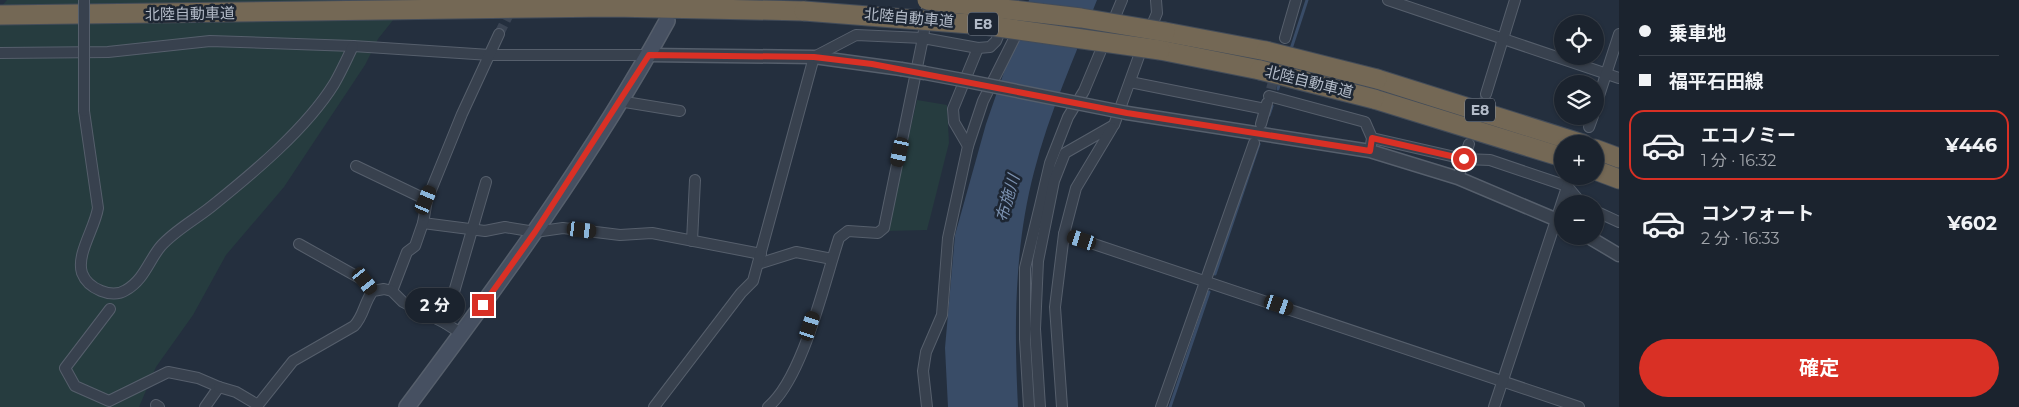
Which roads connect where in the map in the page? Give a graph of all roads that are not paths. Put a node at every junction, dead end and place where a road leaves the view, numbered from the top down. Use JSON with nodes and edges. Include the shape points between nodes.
{"nodes":[{"id":1,"x":84,"y":0,"type":"edge"},
{"id":2,"x":928,"y":0,"type":"edge"},
{"id":3,"x":1013,"y":0,"type":"edge"},
{"id":4,"x":1033,"y":0,"type":"edge"},
{"id":5,"x":1122,"y":0,"type":"edge"},
{"id":6,"x":1156,"y":0,"type":"edge"},
{"id":7,"x":1296,"y":0,"type":"edge"},
{"id":8,"x":1388,"y":0,"type":"edge"},
{"id":9,"x":1514,"y":0,"type":"edge"},
{"id":10,"x":0,"y":15,"type":"edge"},
{"id":11,"x":668,"y":21,"type":"dead end"},
{"id":12,"x":499,"y":34,"type":"tunnel mouth"},
{"id":13,"x":1619,"y":34,"type":"edge"},
{"id":14,"x":923,"y":38,"type":"junction"},
{"id":15,"x":1285,"y":38,"type":"dead end"},
{"id":16,"x":1502,"y":38,"type":"junction"},
{"id":17,"x":353,"y":46,"type":"junction"},
{"id":18,"x":978,"y":48,"type":"junction"},
{"id":19,"x":0,"y":53,"type":"edge"},
{"id":20,"x":490,"y":55,"type":"junction"},
{"id":21,"x":649,"y":55,"type":"junction"},
{"id":22,"x":814,"y":57,"type":"junction"},
{"id":23,"x":1606,"y":73,"type":"junction"},
{"id":24,"x":1619,"y":78,"type":"edge"},
{"id":25,"x":1604,"y":79,"type":"edge"},
{"id":26,"x":1130,"y":82,"type":"junction"},
{"id":27,"x":1486,"y":94,"type":"tunnel mouth"},
{"id":28,"x":619,"y":101,"type":"junction"},
{"id":29,"x":1265,"y":109,"type":"junction"},
{"id":30,"x":680,"y":111,"type":"dead end"},
{"id":31,"x":1261,"y":124,"type":"dead end"},
{"id":32,"x":1114,"y":125,"type":"junction"},
{"id":33,"x":1586,"y":135,"type":"edge"},
{"id":34,"x":1254,"y":144,"type":"dead end"},
{"id":35,"x":1371,"y":144,"type":"junction"},
{"id":36,"x":1469,"y":144,"type":"tunnel mouth"},
{"id":37,"x":968,"y":146,"type":"junction"},
{"id":38,"x":1604,"y":152,"type":"edge"},
{"id":39,"x":1554,"y":155,"type":"edge"},
{"id":40,"x":1619,"y":158,"type":"edge"},
{"id":41,"x":1464,"y":159,"type":"junction"},
{"id":42,"x":356,"y":166,"type":"dead end"},
{"id":43,"x":1604,"y":173,"type":"edge"},
{"id":44,"x":1458,"y":178,"type":"junction"},
{"id":45,"x":1554,"y":178,"type":"edge"},
{"id":46,"x":1619,"y":179,"type":"edge"},
{"id":47,"x":695,"y":180,"type":"dead end"},
{"id":48,"x":486,"y":182,"type":"dead end"},
{"id":49,"x":426,"y":200,"type":"junction"},
{"id":50,"x":1604,"y":215,"type":"edge"},
{"id":51,"x":1554,"y":218,"type":"edge"},
{"id":52,"x":1619,"y":222,"type":"edge"},
{"id":53,"x":423,"y":223,"type":"junction"},
{"id":54,"x":473,"y":230,"type":"junction"},
{"id":55,"x":535,"y":232,"type":"junction"},
{"id":56,"x":1064,"y":234,"type":"junction"},
{"id":57,"x":1554,"y":234,"type":"edge"},
{"id":58,"x":692,"y":241,"type":"junction"},
{"id":59,"x":299,"y":244,"type":"dead end"},
{"id":60,"x":1602,"y":245,"type":"edge"},
{"id":61,"x":1619,"y":255,"type":"edge"},
{"id":62,"x":759,"y":259,"type":"junction"},
{"id":63,"x":832,"y":259,"type":"junction"},
{"id":64,"x":1204,"y":280,"type":"junction"},
{"id":65,"x":373,"y":291,"type":"junction"},
{"id":66,"x":392,"y":292,"type":"junction"},
{"id":67,"x":110,"y":309,"type":"dead end"},
{"id":68,"x":445,"y":323,"type":"junction"},
{"id":69,"x":462,"y":334,"type":"junction"},
{"id":70,"x":1503,"y":381,"type":"junction"},
{"id":71,"x":219,"y":387,"type":"junction"},
{"id":72,"x":258,"y":406,"type":"edge"},
{"id":73,"x":205,"y":407,"type":"edge"},
{"id":74,"x":407,"y":407,"type":"edge"},
{"id":75,"x":654,"y":407,"type":"edge"},
{"id":76,"x":768,"y":407,"type":"edge"},
{"id":77,"x":927,"y":407,"type":"edge"},
{"id":78,"x":1029,"y":407,"type":"edge"},
{"id":79,"x":1040,"y":407,"type":"edge"},
{"id":80,"x":1062,"y":407,"type":"edge"},
{"id":81,"x":1161,"y":407,"type":"edge"},
{"id":82,"x":1494,"y":407,"type":"edge"},
{"id":83,"x":1579,"y":407,"type":"edge"}],
"edges":[{"from":1,"to":17,"type":"street","bridge":true,"via":[[84,111],[98,208],[96,223],[82,255],[82,274],[95,289],[112,294],[126,291],[139,280],[161,246],[213,205],[311,116],[334,83]]},
{"from":2,"to":14,"type":"street"},
{"from":2,"to":33,"type":"highway","name":"北陸自動車道","number":"E8","bridge":true,"via":[[1072,17],[1266,51]]},
{"from":3,"to":18,"type":"street","via":[[996,41],[990,47]]},
{"from":4,"to":37,"type":"street","via":[[983,102]]},
{"from":5,"to":78,"type":"street","via":[[1050,163],[1036,224],[1026,268],[1025,339]]},
{"from":6,"to":26,"type":"street","via":[[1157,14]]},
{"from":7,"to":15,"type":"street"},
{"from":8,"to":16,"type":"street"},
{"from":9,"to":16,"type":"street"},
{"from":10,"to":39,"type":"highway","name":"北陸自動車道","number":"E8","bridge":true,"via":[[613,7],[804,11],[984,25],[1160,50],[1260,70],[1374,99]]},
{"from":11,"to":21,"type":"main road"},
{"from":12,"to":20,"type":"street"},
{"from":13,"to":23,"type":"street"},
{"from":14,"to":18,"type":"street"},
{"from":14,"to":22,"type":"street","via":[[856,35]]},
{"from":14,"to":63,"type":"street","via":[[884,228],[878,233],[848,230],[838,238]]},
{"from":16,"to":23,"type":"street"},
{"from":16,"to":27,"type":"street"},
{"from":17,"to":19,"type":"street","via":[[210,41],[108,52]]},
{"from":17,"to":20,"type":"street"},
{"from":18,"to":37,"type":"street","via":[[953,109],[954,122]]},
{"from":20,"to":21,"type":"street"},
{"from":20,"to":49,"type":"street"},
{"from":21,"to":22,"type":"street"},
{"from":21,"to":28,"type":"main road"},
{"from":22,"to":35,"type":"street","bridge":true,"via":[[925,73],[1127,113]]},
{"from":22,"to":62,"type":"street"},
{"from":23,"to":24,"type":"street"},
{"from":23,"to":25,"type":"street"},
{"from":26,"to":29,"type":"street"},
{"from":26,"to":32,"type":"street"},
{"from":28,"to":30,"type":"street"},
{"from":28,"to":55,"type":"main road"},
{"from":29,"to":31,"type":"street"},
{"from":29,"to":35,"type":"street","via":[[1270,93],[1365,122]]},
{"from":32,"to":56,"type":"street","via":[[1076,188]]},
{"from":32,"to":79,"type":"street","via":[[1065,153],[1054,181],[1038,262],[1035,329]]},
{"from":34,"to":64,"type":"street"},
{"from":35,"to":41,"type":"street"},
{"from":35,"to":44,"type":"street"},
{"from":36,"to":41,"type":"street"},
{"from":37,"to":77,"type":"street","via":[[948,238],[942,315],[926,352],[923,371]]},
{"from":38,"to":40,"type":"highway"},
{"from":41,"to":44,"type":"street"},
{"from":41,"to":45,"type":"street","via":[[1490,160]]},
{"from":42,"to":49,"type":"street"},
{"from":43,"to":46,"type":"highway"},
{"from":44,"to":51,"type":"street"},
{"from":47,"to":58,"type":"street"},
{"from":48,"to":54,"type":"street"},
{"from":49,"to":53,"type":"street"},
{"from":50,"to":52,"type":"street"},
{"from":53,"to":54,"type":"street"},
{"from":53,"to":66,"type":"street","via":[[415,246],[407,252]]},
{"from":54,"to":55,"type":"street","via":[[505,227]]},
{"from":54,"to":68,"type":"street"},
{"from":55,"to":58,"type":"street","via":[[563,228],[620,235],[652,233]]},
{"from":55,"to":69,"type":"main road"},
{"from":56,"to":64,"type":"street"},
{"from":56,"to":80,"type":"street","via":[[1055,307]]},
{"from":57,"to":70,"type":"street"},
{"from":58,"to":62,"type":"street"},
{"from":59,"to":65,"type":"street","via":[[365,281]]},
{"from":60,"to":61,"type":"street"},
{"from":62,"to":63,"type":"street","via":[[796,252]]},
{"from":62,"to":75,"type":"street","via":[[753,281]]},
{"from":63,"to":76,"type":"street","via":[[800,360],[777,400]]},
{"from":64,"to":70,"type":"street"},
{"from":64,"to":81,"type":"street"},
{"from":65,"to":66,"type":"street","via":[[384,289]]},
{"from":65,"to":72,"type":"street","via":[[362,318],[354,326],[293,361]]},
{"from":66,"to":68,"type":"street","via":[[403,302]]},
{"from":67,"to":71,"type":"street","via":[[65,368],[75,386],[109,401],[168,372],[198,378]]},
{"from":68,"to":69,"type":"street"},
{"from":69,"to":74,"type":"main road"},
{"from":70,"to":82,"type":"street"},
{"from":70,"to":83,"type":"street"},
{"from":71,"to":72,"type":"street","via":[[236,392]]},
{"from":71,"to":73,"type":"street"}]}
